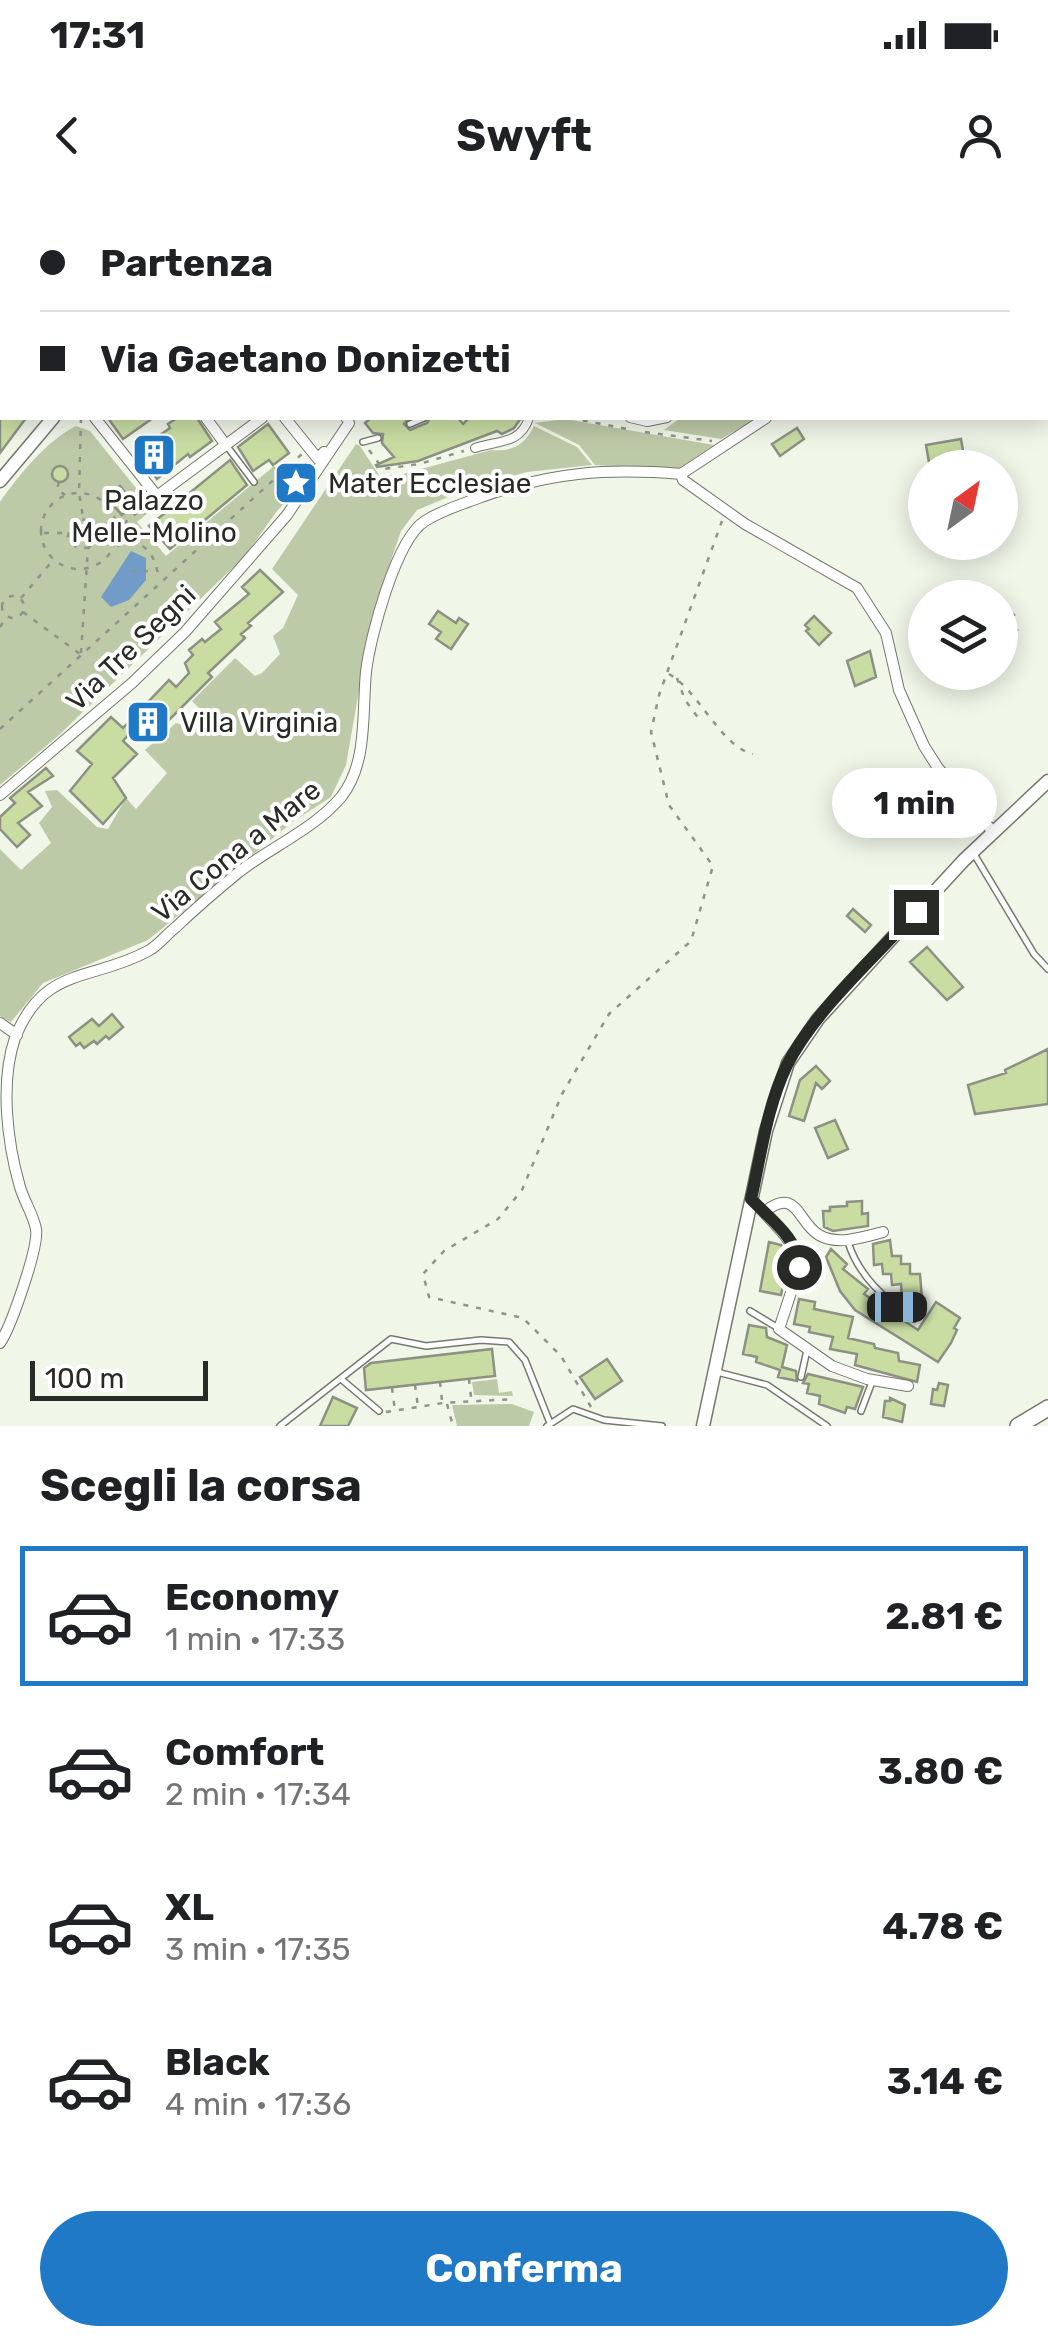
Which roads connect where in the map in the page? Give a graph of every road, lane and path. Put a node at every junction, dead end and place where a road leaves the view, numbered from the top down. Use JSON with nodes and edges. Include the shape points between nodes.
{"nodes":[{"id":1,"x":81,"y":420,"type":"edge"},
{"id":2,"x":97,"y":420,"type":"edge"},
{"id":3,"x":207,"y":420,"type":"edge"},
{"id":4,"x":259,"y":420,"type":"edge"},
{"id":5,"x":288,"y":420,"type":"edge"},
{"id":6,"x":346,"y":420,"type":"edge"},
{"id":7,"x":346,"y":420,"type":"edge"},
{"id":8,"x":419,"y":420,"type":"edge"},
{"id":9,"x":528,"y":420,"type":"edge"},
{"id":10,"x":763,"y":420,"type":"edge"},
{"id":11,"x":46,"y":422,"type":"edge"},
{"id":12,"x":410,"y":424,"type":"dead end"},
{"id":13,"x":378,"y":438,"type":"dead end"},
{"id":14,"x":363,"y":442,"type":"joint"},
{"id":15,"x":225,"y":444,"type":"junction"},
{"id":16,"x":474,"y":448,"type":"joint"},
{"id":17,"x":294,"y":461,"type":"dead end"},
{"id":18,"x":681,"y":474,"type":"junction"},
{"id":19,"x":0,"y":480,"type":"edge"},
{"id":20,"x":59,"y":482,"type":"dead end"},
{"id":21,"x":254,"y":482,"type":"dead end"},
{"id":22,"x":80,"y":493,"type":"junction"},
{"id":23,"x":66,"y":495,"type":"junction"},
{"id":24,"x":157,"y":496,"type":"junction"},
{"id":25,"x":726,"y":510,"type":"junction"},
{"id":26,"x":83,"y":518,"type":"junction"},
{"id":27,"x":222,"y":525,"type":"junction"},
{"id":28,"x":117,"y":529,"type":"junction"},
{"id":29,"x":40,"y":530,"type":"junction"},
{"id":30,"x":68,"y":533,"type":"junction"},
{"id":31,"x":98,"y":533,"type":"junction"},
{"id":32,"x":238,"y":540,"type":"dead end"},
{"id":33,"x":88,"y":548,"type":"junction"},
{"id":34,"x":113,"y":548,"type":"junction"},
{"id":35,"x":54,"y":559,"type":"junction"},
{"id":36,"x":88,"y":568,"type":"junction"},
{"id":37,"x":131,"y":571,"type":"dead end"},
{"id":38,"x":148,"y":571,"type":"dead end"},
{"id":39,"x":159,"y":582,"type":"junction"},
{"id":40,"x":20,"y":599,"type":"junction"},
{"id":41,"x":2,"y":600,"type":"edge"},
{"id":42,"x":22,"y":612,"type":"junction"},
{"id":43,"x":7,"y":617,"type":"junction"},
{"id":44,"x":0,"y":627,"type":"edge"},
{"id":45,"x":81,"y":655,"type":"junction"},
{"id":46,"x":668,"y":673,"type":"junction"},
{"id":47,"x":676,"y":677,"type":"junction"},
{"id":48,"x":702,"y":723,"type":"dead end"},
{"id":49,"x":0,"y":730,"type":"edge"},
{"id":50,"x":753,"y":754,"type":"dead end"},
{"id":51,"x":1048,"y":780,"type":"edge"},
{"id":52,"x":0,"y":794,"type":"edge"},
{"id":53,"x":993,"y":832,"type":"junction"},
{"id":54,"x":972,"y":852,"type":"junction"},
{"id":55,"x":1048,"y":969,"type":"edge"},
{"id":56,"x":0,"y":1023,"type":"edge"},
{"id":57,"x":16,"y":1035,"type":"junction"},
{"id":58,"x":751,"y":1199,"type":"junction"},
{"id":59,"x":764,"y":1212,"type":"junction"},
{"id":60,"x":882,"y":1232,"type":"dead end"},
{"id":61,"x":848,"y":1240,"type":"junction"},
{"id":62,"x":897,"y":1307,"type":"junction"},
{"id":63,"x":921,"y":1307,"type":"dead end"},
{"id":64,"x":750,"y":1311,"type":"dead end"},
{"id":65,"x":914,"y":1319,"type":"dead end"},
{"id":66,"x":779,"y":1329,"type":"junction"},
{"id":67,"x":0,"y":1342,"type":"edge"},
{"id":68,"x":807,"y":1350,"type":"junction"},
{"id":69,"x":714,"y":1371,"type":"junction"},
{"id":70,"x":801,"y":1377,"type":"dead end"},
{"id":71,"x":340,"y":1378,"type":"junction"},
{"id":72,"x":469,"y":1379,"type":"dead end"},
{"id":73,"x":872,"y":1379,"type":"junction"},
{"id":74,"x":440,"y":1382,"type":"dead end"},
{"id":75,"x":416,"y":1385,"type":"dead end"},
{"id":76,"x":908,"y":1386,"type":"dead end"},
{"id":77,"x":392,"y":1388,"type":"dead end"},
{"id":78,"x":471,"y":1400,"type":"junction"},
{"id":79,"x":514,"y":1400,"type":"dead end"},
{"id":80,"x":445,"y":1403,"type":"junction"},
{"id":81,"x":418,"y":1407,"type":"junction"},
{"id":82,"x":380,"y":1411,"type":"joint"},
{"id":83,"x":861,"y":1411,"type":"dead end"},
{"id":84,"x":1044,"y":1411,"type":"edge"},
{"id":85,"x":395,"y":1413,"type":"junction"},
{"id":86,"x":598,"y":1418,"type":"junction"},
{"id":87,"x":549,"y":1424,"type":"edge"},
{"id":88,"x":280,"y":1426,"type":"edge"},
{"id":89,"x":453,"y":1426,"type":"edge"},
{"id":90,"x":662,"y":1426,"type":"edge"},
{"id":91,"x":703,"y":1426,"type":"edge"},
{"id":92,"x":827,"y":1426,"type":"edge"},
{"id":93,"x":1018,"y":1426,"type":"edge"}],
"edges":[{"from":1,"to":22,"type":"path"},
{"from":2,"to":24,"type":"street"},
{"from":3,"to":15,"type":"street"},
{"from":4,"to":15,"type":"street"},
{"from":5,"to":6,"type":"street","via":[[318,459]]},
{"from":7,"to":52,"type":"street","name":"Via Tre Segni","via":[[288,515],[185,632]]},
{"from":8,"to":12,"type":"lane"},
{"from":9,"to":16,"type":"street","via":[[518,436]]},
{"from":10,"to":18,"type":"street"},
{"from":11,"to":19,"type":"street"},
{"from":13,"to":14,"type":"lane"},
{"from":14,"to":16,"type":"path","via":[[383,469]]},
{"from":15,"to":21,"type":"lane"},
{"from":15,"to":24,"type":"street"},
{"from":17,"to":27,"type":"path"},
{"from":18,"to":25,"type":"street"},
{"from":18,"to":57,"type":"street","name":"Via Cona a Mare","via":[[580,471],[544,478],[464,504],[411,532],[366,667],[359,758],[343,794],[240,871],[150,951],[48,989]]},
{"from":20,"to":23,"type":"path","via":[[57,489]]},
{"from":22,"to":23,"type":"path"},
{"from":22,"to":26,"type":"path"},
{"from":22,"to":28,"type":"path","via":[[105,504]]},
{"from":23,"to":29,"type":"path","via":[[49,508]]},
{"from":24,"to":28,"type":"path"},
{"from":25,"to":46,"type":"path"},
{"from":25,"to":53,"type":"street","via":[[857,588],[886,633],[899,690],[924,746]]},
{"from":26,"to":30,"type":"path"},
{"from":26,"to":31,"type":"path"},
{"from":27,"to":32,"type":"path"},
{"from":27,"to":39,"type":"path"},
{"from":28,"to":31,"type":"path"},
{"from":28,"to":34,"type":"path"},
{"from":29,"to":30,"type":"path"},
{"from":29,"to":35,"type":"path"},
{"from":30,"to":33,"type":"path","via":[[72,544]]},
{"from":31,"to":33,"type":"path"},
{"from":33,"to":36,"type":"path"},
{"from":34,"to":36,"type":"path"},
{"from":34,"to":39,"type":"path","via":[[130,542],[146,548]]},
{"from":35,"to":36,"type":"path"},
{"from":35,"to":40,"type":"path"},
{"from":36,"to":45,"type":"path"},
{"from":37,"to":38,"type":"path"},
{"from":39,"to":45,"type":"path"},
{"from":40,"to":41,"type":"path"},
{"from":40,"to":42,"type":"path"},
{"from":41,"to":43,"type":"path"},
{"from":42,"to":43,"type":"path"},
{"from":42,"to":45,"type":"path"},
{"from":43,"to":44,"type":"path"},
{"from":45,"to":49,"type":"path"},
{"from":46,"to":47,"type":"path"},
{"from":46,"to":86,"type":"path","via":[[650,732],[669,805],[713,866],[691,941],[608,1014],[562,1094],[522,1190],[498,1219],[444,1251],[423,1274],[429,1296],[523,1318],[561,1356]]},
{"from":47,"to":48,"type":"path"},
{"from":47,"to":50,"type":"path","via":[[739,749]]},
{"from":51,"to":53,"type":"street"},
{"from":53,"to":54,"type":"street"},
{"from":54,"to":55,"type":"lane"},
{"from":54,"to":58,"type":"street","via":[[799,1046],[775,1097]]},
{"from":56,"to":57,"type":"street"},
{"from":57,"to":67,"type":"street","name":"Via Cona a Mare","via":[[8,1064],[9,1136],[37,1232]]},
{"from":58,"to":59,"type":"street"},
{"from":58,"to":69,"type":"street"},
{"from":59,"to":61,"type":"street","via":[[788,1204],[820,1236]]},
{"from":59,"to":66,"type":"street","via":[[799,1258]]},
{"from":60,"to":61,"type":"street"},
{"from":61,"to":62,"type":"lane","via":[[858,1267]]},
{"from":62,"to":63,"type":"lane"},
{"from":62,"to":65,"type":"lane"},
{"from":64,"to":66,"type":"lane"},
{"from":66,"to":68,"type":"street"},
{"from":68,"to":70,"type":"lane"},
{"from":68,"to":73,"type":"street"},
{"from":69,"to":91,"type":"street"},
{"from":69,"to":92,"type":"lane","via":[[767,1385]]},
{"from":71,"to":82,"type":"lane"},
{"from":71,"to":87,"type":"lane","via":[[391,1339],[426,1346],[509,1342],[525,1360]]},
{"from":71,"to":88,"type":"lane"},
{"from":72,"to":78,"type":"path"},
{"from":73,"to":76,"type":"street"},
{"from":73,"to":83,"type":"lane"},
{"from":74,"to":80,"type":"path"},
{"from":75,"to":81,"type":"path"},
{"from":77,"to":85,"type":"path"},
{"from":78,"to":79,"type":"path"},
{"from":78,"to":80,"type":"path"},
{"from":80,"to":81,"type":"path"},
{"from":80,"to":89,"type":"path"},
{"from":81,"to":85,"type":"path"},
{"from":82,"to":85,"type":"path"},
{"from":84,"to":93,"type":"main road"},
{"from":86,"to":87,"type":"lane","via":[[573,1409]]},
{"from":86,"to":90,"type":"lane"}]}
